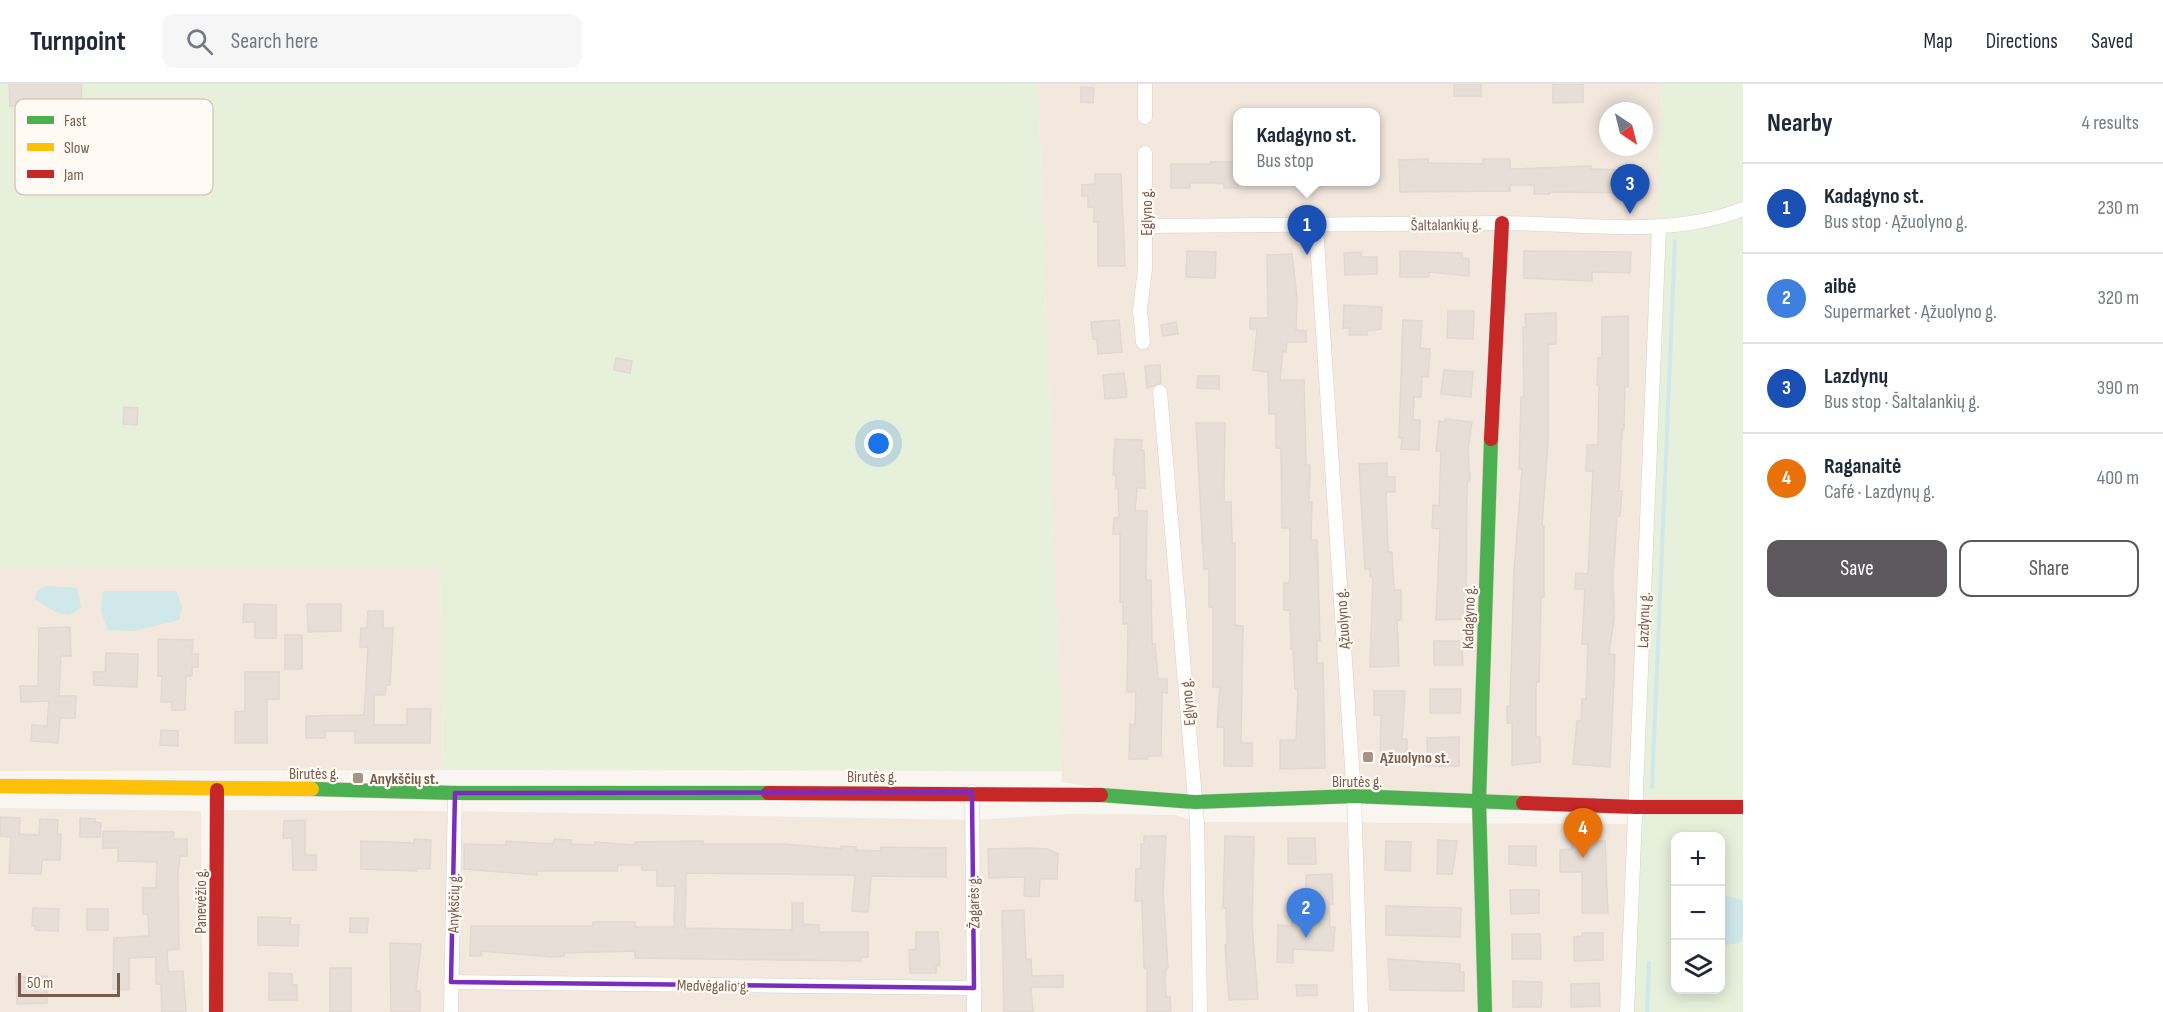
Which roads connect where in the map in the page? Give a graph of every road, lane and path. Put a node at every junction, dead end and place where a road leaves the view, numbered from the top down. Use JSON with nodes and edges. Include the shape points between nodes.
{"nodes":[{"id":1,"x":1145,"y":84,"type":"edge"},
{"id":2,"x":1144,"y":117,"type":"dead end"},
{"id":3,"x":1145,"y":153,"type":"dead end"},
{"id":4,"x":1743,"y":209,"type":"edge"},
{"id":5,"x":1502,"y":223,"type":"junction"},
{"id":6,"x":1146,"y":225,"type":"junction"},
{"id":7,"x":1316,"y":226,"type":"junction"},
{"id":8,"x":1659,"y":227,"type":"junction"},
{"id":9,"x":1143,"y":342,"type":"dead end"},
{"id":10,"x":1160,"y":392,"type":"dead end"},
{"id":11,"x":0,"y":786,"type":"edge"},
{"id":12,"x":217,"y":790,"type":"junction"},
{"id":13,"x":972,"y":792,"type":"junction"},
{"id":14,"x":455,"y":793,"type":"junction"},
{"id":15,"x":1354,"y":796,"type":"junction"},
{"id":16,"x":1479,"y":801,"type":"junction"},
{"id":17,"x":1195,"y":802,"type":"junction"},
{"id":18,"x":1636,"y":807,"type":"junction"},
{"id":19,"x":1743,"y":807,"type":"edge"},
{"id":20,"x":451,"y":982,"type":"junction"},
{"id":21,"x":974,"y":988,"type":"junction"},
{"id":22,"x":216,"y":1012,"type":"edge"},
{"id":23,"x":451,"y":1012,"type":"edge"},
{"id":24,"x":974,"y":1012,"type":"edge"},
{"id":25,"x":1200,"y":1012,"type":"edge"},
{"id":26,"x":1362,"y":1012,"type":"edge"},
{"id":27,"x":1485,"y":1012,"type":"edge"},
{"id":28,"x":1627,"y":1012,"type":"edge"}],
"edges":[{"from":1,"to":2,"type":"street"},
{"from":3,"to":6,"type":"street","name":"Eglyno g."},
{"from":4,"to":8,"type":"street","name":"Šaltalankių g."},
{"from":5,"to":7,"type":"street","name":"Šaltalankių g."},
{"from":5,"to":8,"type":"street","name":"Šaltalankių g."},
{"from":5,"to":16,"type":"street","name":"Kadagyno g.","via":[[1487,514]]},
{"from":6,"to":7,"type":"street","name":"Šaltalankių g."},
{"from":6,"to":9,"type":"street","name":"Eglyno g.","via":[[1140,310]]},
{"from":7,"to":15,"type":"street","name":"Ąžuolyno g."},
{"from":8,"to":18,"type":"street","name":"Lazdynų g."},
{"from":10,"to":17,"type":"street","name":"Eglyno g."},
{"from":11,"to":12,"type":"street","name":"Birutės g."},
{"from":12,"to":14,"type":"street","name":"Birutės g."},
{"from":12,"to":22,"type":"street","name":"Panevėžio g."},
{"from":13,"to":14,"type":"street","name":"Birutės g."},
{"from":13,"to":17,"type":"street","name":"Birutės g.","via":[[1077,793]]},
{"from":13,"to":21,"type":"street","name":"Žagarės g."},
{"from":14,"to":20,"type":"street","name":"Anykščių g."},
{"from":15,"to":16,"type":"street","name":"Birutės g."},
{"from":15,"to":17,"type":"street","name":"Birutės g."},
{"from":15,"to":26,"type":"street","name":"Ąžuolyno g."},
{"from":16,"to":18,"type":"street","name":"Birutės g."},
{"from":16,"to":27,"type":"street","name":"Kadagyno g."},
{"from":17,"to":25,"type":"street","name":"Eglyno g."},
{"from":18,"to":19,"type":"street","name":"Birutės g."},
{"from":18,"to":28,"type":"street","name":"Lazdynų g."},
{"from":20,"to":21,"type":"street","name":"Medvėgalio g."},
{"from":20,"to":23,"type":"street","name":"Anykščių g."},
{"from":21,"to":24,"type":"street","name":"Žagarės g."}]}
